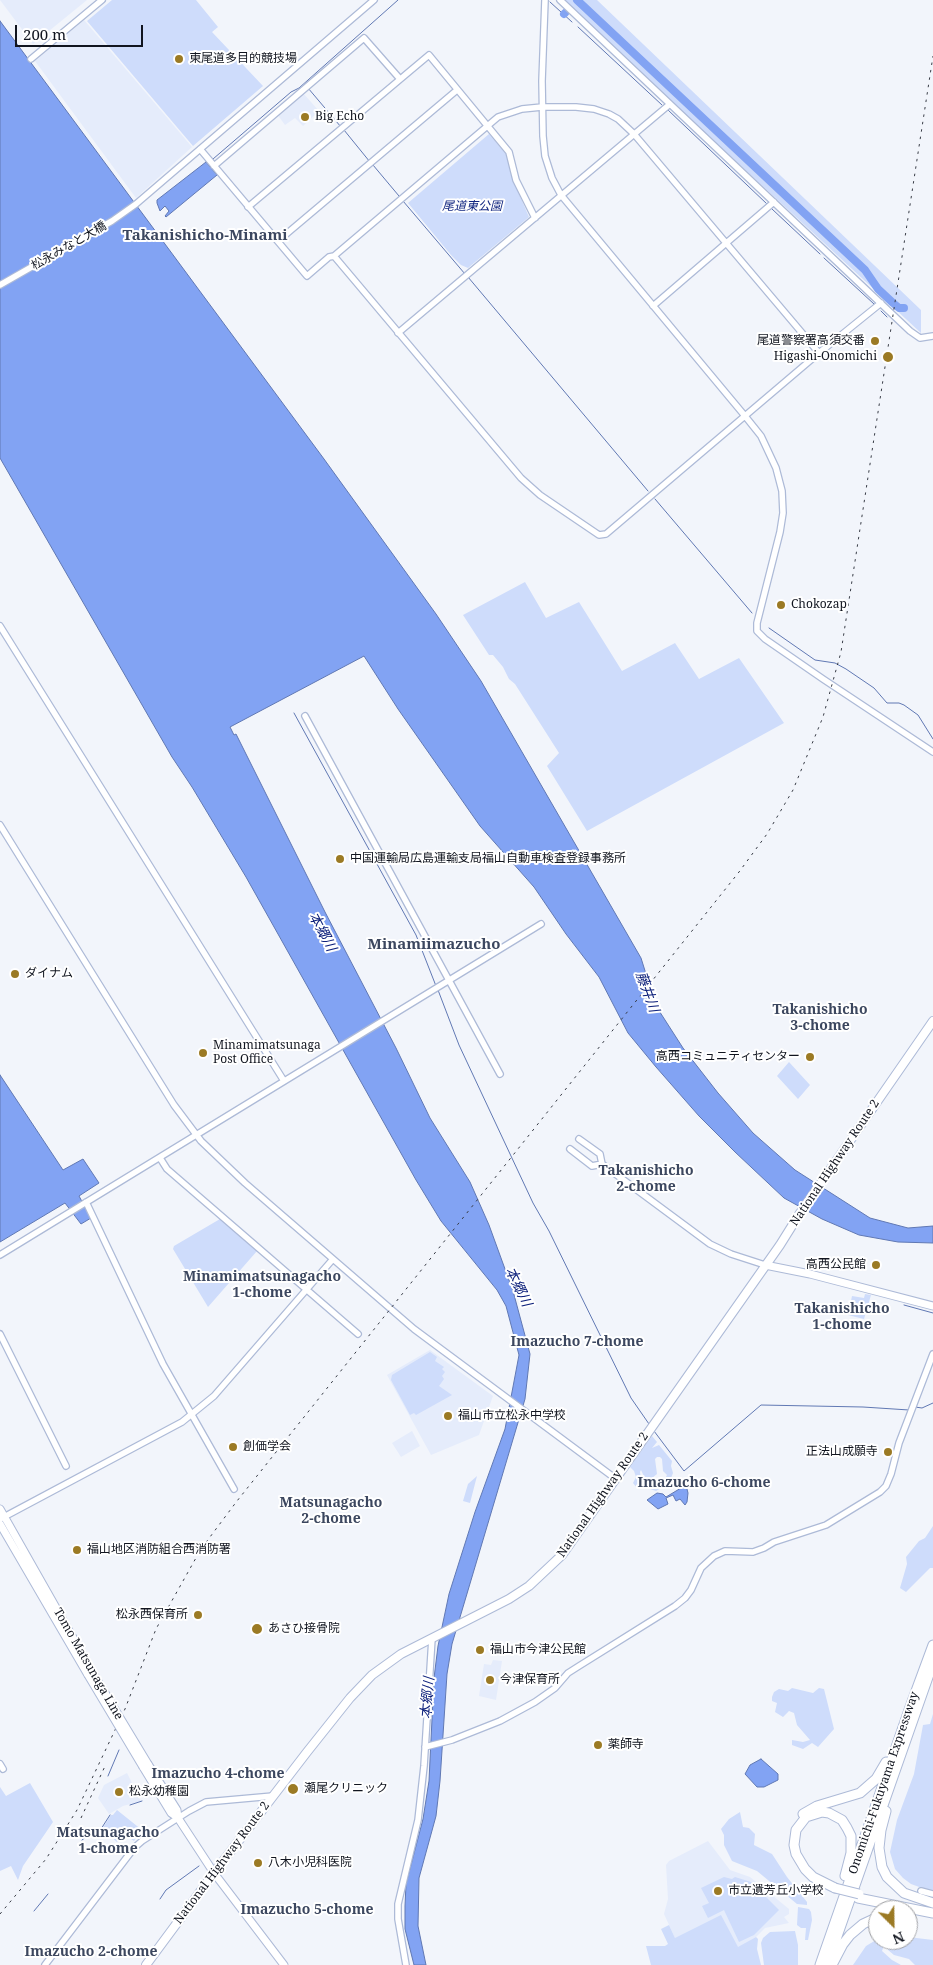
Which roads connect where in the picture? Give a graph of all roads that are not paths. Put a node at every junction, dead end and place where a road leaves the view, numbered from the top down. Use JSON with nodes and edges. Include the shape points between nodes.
{"nodes":[{"id":1,"x":102,"y":0,"type":"edge"},
{"id":2,"x":374,"y":0,"type":"edge"},
{"id":3,"x":545,"y":0,"type":"edge"},
{"id":4,"x":560,"y":0,"type":"edge"},
{"id":5,"x":31,"y":59,"type":"dead end"},
{"id":6,"x":400,"y":79,"type":"junction"},
{"id":7,"x":457,"y":90,"type":"junction"},
{"id":8,"x":670,"y":104,"type":"junction"},
{"id":9,"x":542,"y":107,"type":"junction"},
{"id":10,"x":488,"y":126,"type":"junction"},
{"id":11,"x":634,"y":134,"type":"junction"},
{"id":12,"x":200,"y":149,"type":"junction"},
{"id":13,"x":212,"y":163,"type":"junction"},
{"id":14,"x":561,"y":195,"type":"junction"},
{"id":15,"x":774,"y":202,"type":"junction"},
{"id":16,"x":248,"y":207,"type":"junction"},
{"id":17,"x":534,"y":218,"type":"junction"},
{"id":18,"x":278,"y":241,"type":"junction"},
{"id":19,"x":726,"y":244,"type":"junction"},
{"id":20,"x":334,"y":256,"type":"junction"},
{"id":21,"x":0,"y":285,"type":"edge"},
{"id":22,"x":881,"y":303,"type":"junction"},
{"id":23,"x":652,"y":306,"type":"junction"},
{"id":24,"x":398,"y":333,"type":"junction"},
{"id":25,"x":933,"y":336,"type":"edge"},
{"id":26,"x":819,"y":353,"type":"junction"},
{"id":27,"x":745,"y":416,"type":"junction"},
{"id":28,"x":0,"y":626,"type":"edge"},
{"id":29,"x":305,"y":716,"type":"dead end"},
{"id":30,"x":933,"y":752,"type":"edge"},
{"id":31,"x":0,"y":826,"type":"edge"},
{"id":32,"x":541,"y":924,"type":"dead end"},
{"id":33,"x":449,"y":980,"type":"junction"},
{"id":34,"x":933,"y":1021,"type":"edge"},
{"id":35,"x":500,"y":1074,"type":"dead end"},
{"id":36,"x":284,"y":1081,"type":"junction"},
{"id":37,"x":196,"y":1135,"type":"junction"},
{"id":38,"x":579,"y":1138,"type":"dead end"},
{"id":39,"x":570,"y":1150,"type":"dead end"},
{"id":40,"x":160,"y":1158,"type":"junction"},
{"id":41,"x":602,"y":1164,"type":"junction"},
{"id":42,"x":85,"y":1203,"type":"junction"},
{"id":43,"x":0,"y":1254,"type":"edge"},
{"id":44,"x":333,"y":1259,"type":"junction"},
{"id":45,"x":765,"y":1265,"type":"junction"},
{"id":46,"x":306,"y":1290,"type":"junction"},
{"id":47,"x":933,"y":1306,"type":"edge"},
{"id":48,"x":0,"y":1334,"type":"edge"},
{"id":49,"x":358,"y":1334,"type":"dead end"},
{"id":50,"x":933,"y":1354,"type":"edge"},
{"id":51,"x":192,"y":1414,"type":"junction"},
{"id":52,"x":66,"y":1466,"type":"dead end"},
{"id":53,"x":616,"y":1479,"type":"junction"},
{"id":54,"x":234,"y":1489,"type":"dead end"},
{"id":55,"x":0,"y":1510,"type":"edge"},
{"id":56,"x":2,"y":1518,"type":"edge"},
{"id":57,"x":0,"y":1524,"type":"edge"},
{"id":58,"x":434,"y":1637,"type":"junction"},
{"id":59,"x":933,"y":1645,"type":"edge"},
{"id":60,"x":933,"y":1663,"type":"edge"},
{"id":61,"x":90,"y":1674,"type":"junction"},
{"id":62,"x":909,"y":1710,"type":"junction"},
{"id":63,"x":906,"y":1739,"type":"junction"},
{"id":64,"x":425,"y":1748,"type":"junction"},
{"id":65,"x":273,"y":1796,"type":"junction"},
{"id":66,"x":178,"y":1818,"type":"junction"},
{"id":67,"x":214,"y":1872,"type":"junction"},
{"id":68,"x":835,"y":1890,"type":"junction"},
{"id":69,"x":920,"y":1891,"type":"dead end"},
{"id":70,"x":933,"y":1894,"type":"edge"},
{"id":71,"x":853,"y":1895,"type":"junction"},
{"id":72,"x":933,"y":1903,"type":"edge"},
{"id":73,"x":933,"y":1909,"type":"edge"},
{"id":74,"x":918,"y":1914,"type":"edge"},
{"id":75,"x":933,"y":1915,"type":"edge"},
{"id":76,"x":868,"y":1922,"type":"edge"},
{"id":77,"x":825,"y":1951,"type":"junction"},
{"id":78,"x":45,"y":1965,"type":"edge"},
{"id":79,"x":146,"y":1965,"type":"edge"},
{"id":80,"x":284,"y":1965,"type":"edge"},
{"id":81,"x":406,"y":1965,"type":"edge"},
{"id":82,"x":820,"y":1965,"type":"edge"},
{"id":83,"x":827,"y":1965,"type":"edge"},
{"id":84,"x":832,"y":1965,"type":"edge"}],
"edges":[{"from":1,"to":5,"type":"street"},
{"from":2,"to":12,"type":"street","name":"松永みなと大橋"},
{"from":3,"to":9,"type":"street"},
{"from":4,"to":8,"type":"street"},
{"from":6,"to":7,"type":"street","via":[[429,55]]},
{"from":6,"to":13,"type":"street","via":[[364,38]]},
{"from":6,"to":16,"type":"street"},
{"from":7,"to":10,"type":"street"},
{"from":7,"to":18,"type":"street"},
{"from":8,"to":11,"type":"street"},
{"from":8,"to":15,"type":"street"},
{"from":9,"to":10,"type":"street","via":[[510,112]]},
{"from":9,"to":11,"type":"street","via":[[576,107],[601,112],[618,120]]},
{"from":9,"to":14,"type":"street","via":[[545,156]]},
{"from":10,"to":17,"type":"street","via":[[509,152],[516,180]]},
{"from":10,"to":20,"type":"street"},
{"from":11,"to":14,"type":"street"},
{"from":11,"to":19,"type":"street"},
{"from":12,"to":13,"type":"street"},
{"from":12,"to":21,"type":"street","name":"松永みなと大橋","via":[[112,221]]},
{"from":13,"to":16,"type":"street"},
{"from":14,"to":17,"type":"street"},
{"from":14,"to":23,"type":"street"},
{"from":15,"to":19,"type":"street"},
{"from":15,"to":22,"type":"street"},
{"from":16,"to":18,"type":"street"},
{"from":17,"to":24,"type":"street"},
{"from":18,"to":20,"type":"street","via":[[306,276],[329,256]]},
{"from":19,"to":23,"type":"street"},
{"from":19,"to":26,"type":"street"},
{"from":20,"to":24,"type":"street"},
{"from":22,"to":25,"type":"street","via":[[916,336]]},
{"from":22,"to":26,"type":"street"},
{"from":23,"to":27,"type":"street"},
{"from":24,"to":27,"type":"street","via":[[521,478],[599,536],[606,534]]},
{"from":26,"to":27,"type":"street"},
{"from":27,"to":30,"type":"street","via":[[772,456],[782,491],[780,532],[757,631],[764,639]]},
{"from":28,"to":36,"type":"street"},
{"from":29,"to":33,"type":"street"},
{"from":31,"to":37,"type":"street","via":[[174,1105]]},
{"from":32,"to":33,"type":"street"},
{"from":33,"to":35,"type":"street"},
{"from":33,"to":36,"type":"street"},
{"from":34,"to":45,"type":"highway","name":"National Highway Route 2"},
{"from":36,"to":37,"type":"street"},
{"from":37,"to":40,"type":"street"},
{"from":37,"to":44,"type":"street","via":[[224,1165]]},
{"from":38,"to":41,"type":"street","via":[[600,1154]]},
{"from":39,"to":41,"type":"street","via":[[592,1166]]},
{"from":40,"to":42,"type":"street"},
{"from":40,"to":46,"type":"street","via":[[167,1170]]},
{"from":41,"to":45,"type":"street","via":[[710,1244]]},
{"from":42,"to":43,"type":"street"},
{"from":42,"to":51,"type":"street","via":[[163,1364]]},
{"from":44,"to":46,"type":"street"},
{"from":44,"to":53,"type":"street","via":[[421,1334]]},
{"from":45,"to":47,"type":"main road"},
{"from":45,"to":53,"type":"highway","name":"National Highway Route 2"},
{"from":46,"to":49,"type":"street"},
{"from":46,"to":51,"type":"street","via":[[214,1396]]},
{"from":48,"to":52,"type":"street"},
{"from":50,"to":64,"type":"street","via":[[899,1443],[891,1474],[880,1492],[826,1525],[753,1552],[725,1551],[714,1556],[701,1568],[685,1598],[568,1673],[555,1688],[535,1702],[500,1721]]},
{"from":51,"to":54,"type":"street"},
{"from":51,"to":56,"type":"street"},
{"from":53,"to":58,"type":"highway","name":"National Highway Route 2","via":[[546,1572],[509,1599]]},
{"from":55,"to":56,"type":"main road","name":"Tomo Matsunaga Line"},
{"from":56,"to":61,"type":"main road","name":"Tomo Matsunaga Line"},
{"from":57,"to":61,"type":"main road","name":"Tomo Matsunaga Line"},
{"from":58,"to":64,"type":"street"},
{"from":58,"to":65,"type":"highway","name":"National Highway Route 2","via":[[401,1654],[372,1675]]},
{"from":59,"to":62,"type":"highway","name":"Onomichi-Fukuyama Expressway"},
{"from":60,"to":63,"type":"highway","name":"Onomichi-Fukuyama Expressway"},
{"from":61,"to":66,"type":"main road","name":"Tomo Matsunaga Line","bridge":true},
{"from":62,"to":68,"type":"highway","via":[[883,1768],[871,1785],[853,1796],[810,1809],[794,1824],[791,1847],[799,1869],[812,1882]]},
{"from":62,"to":71,"type":"highway","name":"Onomichi-Fukuyama Expressway"},
{"from":63,"to":71,"type":"highway","name":"Onomichi-Fukuyama Expressway"},
{"from":63,"to":72,"type":"highway","via":[[881,1830],[880,1857],[887,1877],[897,1888]]},
{"from":64,"to":81,"type":"street","via":[[414,1839],[398,1904]]},
{"from":65,"to":66,"type":"street","via":[[206,1802]]},
{"from":65,"to":67,"type":"highway","name":"National Highway Route 2"},
{"from":66,"to":67,"type":"main road","name":"Tomo Matsunaga Line"},
{"from":66,"to":78,"type":"street","via":[[134,1848]]},
{"from":67,"to":79,"type":"highway","name":"National Highway Route 2"},
{"from":67,"to":80,"type":"main road","name":"Tomo Matsunaga Line"},
{"from":68,"to":71,"type":"highway"},
{"from":68,"to":77,"type":"highway","via":[[812,1877],[796,1854],[794,1845],[800,1823],[806,1817],[822,1812],[842,1820],[852,1843]]},
{"from":69,"to":70,"type":"street"},
{"from":71,"to":73,"type":"highway"},
{"from":71,"to":75,"type":"highway"},
{"from":71,"to":77,"type":"highway"},
{"from":71,"to":83,"type":"highway"},
{"from":74,"to":75,"type":"highway"},
{"from":76,"to":84,"type":"highway","via":[[850,1935]]},
{"from":77,"to":82,"type":"highway"}]}
